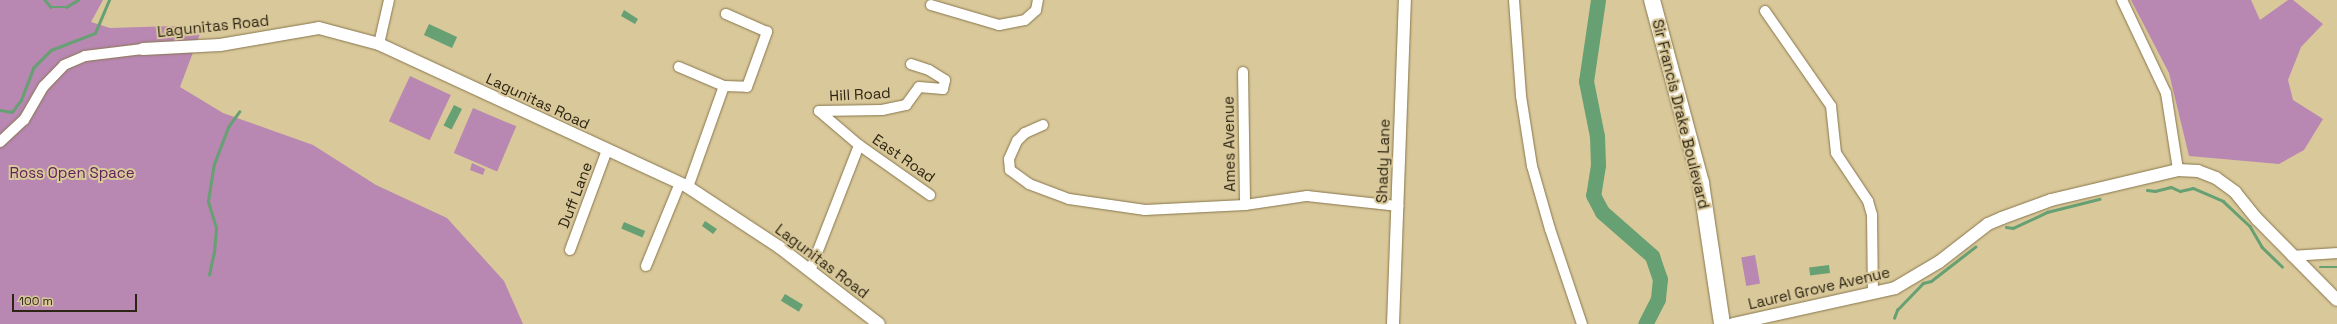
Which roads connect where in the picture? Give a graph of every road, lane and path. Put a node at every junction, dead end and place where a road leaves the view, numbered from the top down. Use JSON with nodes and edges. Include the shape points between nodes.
{"nodes":[{"id":1,"x":389,"y":0,"type":"edge"},
{"id":2,"x":1038,"y":0,"type":"edge"},
{"id":3,"x":1405,"y":0,"type":"edge"},
{"id":4,"x":1514,"y":0,"type":"edge"},
{"id":5,"x":1652,"y":0,"type":"edge"},
{"id":6,"x":2122,"y":0,"type":"edge"},
{"id":7,"x":931,"y":5,"type":"dead end"},
{"id":8,"x":1765,"y":11,"type":"dead end"},
{"id":9,"x":726,"y":14,"type":"dead end"},
{"id":10,"x":379,"y":44,"type":"junction"},
{"id":11,"x":143,"y":49,"type":"joint"},
{"id":12,"x":911,"y":64,"type":"dead end"},
{"id":13,"x":679,"y":67,"type":"dead end"},
{"id":14,"x":1243,"y":72,"type":"dead end"},
{"id":15,"x":724,"y":86,"type":"junction"},
{"id":16,"x":819,"y":111,"type":"joint"},
{"id":17,"x":1043,"y":125,"type":"dead end"},
{"id":18,"x":0,"y":142,"type":"edge"},
{"id":19,"x":859,"y":144,"type":"junction"},
{"id":20,"x":607,"y":150,"type":"junction"},
{"id":21,"x":2178,"y":170,"type":"junction"},
{"id":22,"x":684,"y":185,"type":"junction"},
{"id":23,"x":930,"y":195,"type":"dead end"},
{"id":24,"x":1245,"y":205,"type":"junction"},
{"id":25,"x":1398,"y":206,"type":"junction"},
{"id":26,"x":570,"y":250,"type":"dead end"},
{"id":27,"x":2337,"y":253,"type":"edge"},
{"id":28,"x":2292,"y":256,"type":"junction"},
{"id":29,"x":646,"y":266,"type":"dead end"},
{"id":30,"x":810,"y":271,"type":"junction"},
{"id":31,"x":1874,"y":293,"type":"junction"},
{"id":32,"x":2337,"y":300,"type":"edge"},
{"id":33,"x":879,"y":324,"type":"edge"},
{"id":34,"x":1393,"y":324,"type":"edge"},
{"id":35,"x":1582,"y":324,"type":"edge"},
{"id":36,"x":1722,"y":324,"type":"edge"},
{"id":37,"x":1734,"y":324,"type":"edge"}],
"edges":[{"from":1,"to":10,"type":"street"},
{"from":2,"to":7,"type":"street","via":[[1036,10],[1025,20],[999,25]]},
{"from":3,"to":25,"type":"street","name":"Shady Lane"},
{"from":4,"to":35,"type":"street","via":[[1521,96],[1532,166]]},
{"from":5,"to":36,"type":"main road","name":"Sir Francis Drake Boulevard","via":[[1701,183]]},
{"from":6,"to":21,"type":"street","via":[[2166,93]]},
{"from":8,"to":31,"type":"street","via":[[1831,106],[1836,153],[1868,201],[1872,216]]},
{"from":9,"to":15,"type":"street","via":[[767,32],[746,87]]},
{"from":10,"to":11,"type":"street","name":"Lagunitas Road","via":[[319,28],[220,45]]},
{"from":10,"to":20,"type":"street","name":"Lagunitas Road"},
{"from":11,"to":18,"type":"street","via":[[85,56],[64,65],[44,86],[24,120]]},
{"from":12,"to":16,"type":"street","name":"Hill Road","via":[[929,70],[945,80],[943,89],[919,87],[906,105],[882,110]]},
{"from":13,"to":15,"type":"street"},
{"from":14,"to":24,"type":"street","name":"Ames Avenue"},
{"from":15,"to":22,"type":"street"},
{"from":16,"to":19,"type":"street","name":"East Road"},
{"from":17,"to":24,"type":"street","via":[[1025,133],[1017,141],[1009,159],[1010,170],[1030,184],[1069,199],[1145,210]]},
{"from":19,"to":23,"type":"street","name":"East Road"},
{"from":19,"to":30,"type":"street"},
{"from":20,"to":22,"type":"street","name":"Lagunitas Road"},
{"from":20,"to":26,"type":"street","name":"Duff Lane"},
{"from":21,"to":28,"type":"street","name":"Laurel Grove Avenue","via":[[2198,171],[2216,178],[2235,192]]},
{"from":21,"to":31,"type":"street","name":"Laurel Grove Avenue","via":[[2051,200],[2002,218],[1988,224],[1939,262],[1912,279],[1895,288]]},
{"from":22,"to":29,"type":"street"},
{"from":22,"to":30,"type":"street","name":"Lagunitas Road"},
{"from":24,"to":25,"type":"street","name":"Ames Avenue","via":[[1307,196]]},
{"from":25,"to":34,"type":"street","name":"Shady Lane"},
{"from":27,"to":28,"type":"street"},
{"from":28,"to":32,"type":"street","name":"Laurel Grove Avenue"},
{"from":30,"to":33,"type":"street","name":"Lagunitas Road"},
{"from":31,"to":37,"type":"street","name":"Laurel Grove Avenue"}]}
